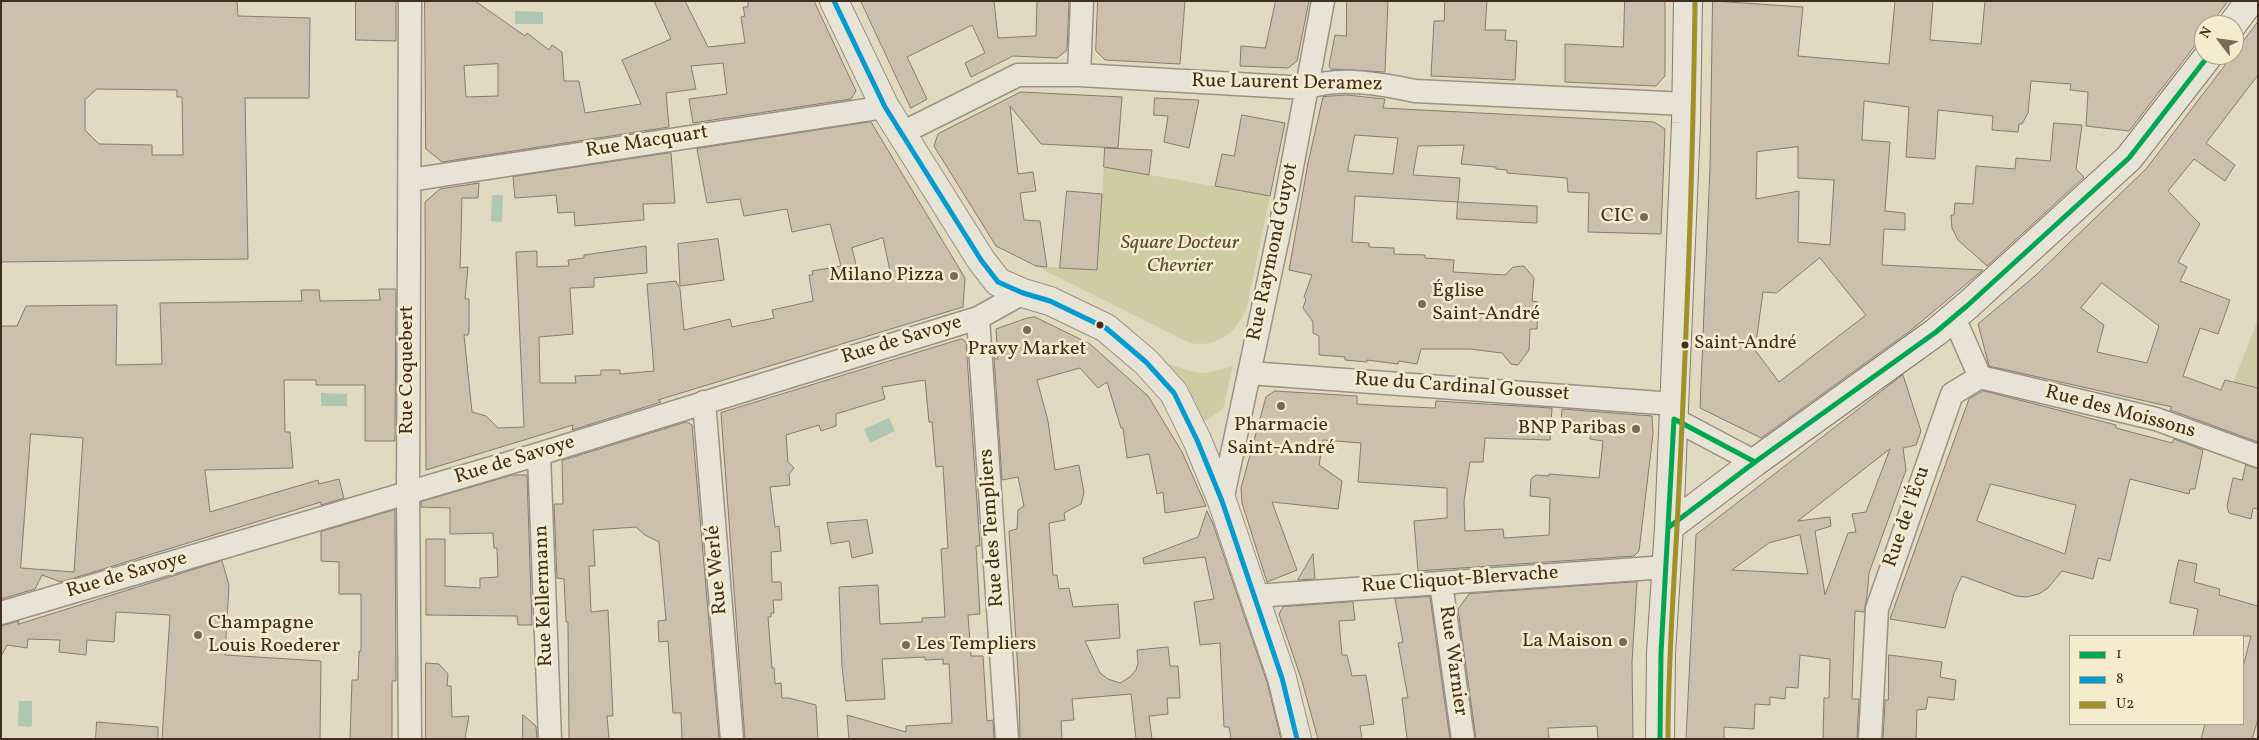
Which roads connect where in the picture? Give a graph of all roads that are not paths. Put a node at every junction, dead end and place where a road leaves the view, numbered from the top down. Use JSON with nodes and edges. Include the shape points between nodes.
{"nodes":[{"id":1,"x":410,"y":1,"type":"edge"},
{"id":2,"x":834,"y":1,"type":"edge"},
{"id":3,"x":1082,"y":1,"type":"edge"},
{"id":4,"x":1324,"y":1,"type":"edge"},
{"id":5,"x":1688,"y":1,"type":"edge"},
{"id":6,"x":2250,"y":1,"type":"edge"},
{"id":7,"x":2240,"y":15,"type":"edge"},
{"id":8,"x":2201,"y":65,"type":"edge"},
{"id":9,"x":1079,"y":75,"type":"junction"},
{"id":10,"x":1307,"y":88,"type":"junction"},
{"id":11,"x":1686,"y":104,"type":"junction"},
{"id":12,"x":885,"y":107,"type":"junction"},
{"id":13,"x":902,"y":133,"type":"junction"},
{"id":14,"x":410,"y":180,"type":"junction"},
{"id":15,"x":1023,"y":293,"type":"junction"},
{"id":16,"x":978,"y":318,"type":"junction"},
{"id":17,"x":1952,"y":319,"type":"junction"},
{"id":18,"x":1249,"y":373,"type":"junction"},
{"id":19,"x":1980,"y":377,"type":"junction"},
{"id":20,"x":704,"y":402,"type":"junction"},
{"id":21,"x":1674,"y":412,"type":"junction"},
{"id":22,"x":539,"y":454,"type":"junction"},
{"id":23,"x":2258,"y":456,"type":"edge"},
{"id":24,"x":1756,"y":462,"type":"junction"},
{"id":25,"x":408,"y":493,"type":"junction"},
{"id":26,"x":1222,"y":501,"type":"junction"},
{"id":27,"x":1669,"y":527,"type":"junction"},
{"id":28,"x":1666,"y":567,"type":"junction"},
{"id":29,"x":1442,"y":583,"type":"junction"},
{"id":30,"x":1254,"y":596,"type":"junction"},
{"id":31,"x":1,"y":613,"type":"edge"},
{"id":32,"x":410,"y":739,"type":"edge"},
{"id":33,"x":550,"y":739,"type":"edge"},
{"id":34,"x":732,"y":739,"type":"edge"},
{"id":35,"x":1007,"y":739,"type":"edge"},
{"id":36,"x":1297,"y":739,"type":"edge"},
{"id":37,"x":1463,"y":739,"type":"edge"},
{"id":38,"x":1660,"y":739,"type":"edge"},
{"id":39,"x":1870,"y":739,"type":"edge"}],
"edges":[{"from":1,"to":14,"type":"street","name":"Rue Coquebert"},
{"from":2,"to":12,"type":"main road"},
{"from":3,"to":9,"type":"street"},
{"from":4,"to":10,"type":"street","name":"Rue Raymond Guyot"},
{"from":5,"to":11,"type":"main road"},
{"from":6,"to":7,"type":"main road"},
{"from":8,"to":17,"type":"main road","via":[[2129,158]]},
{"from":9,"to":10,"type":"street","name":"Rue Laurent Deramez"},
{"from":9,"to":13,"type":"street","name":"Rue Laurent Deramez","via":[[1018,74]]},
{"from":10,"to":11,"type":"street","name":"Rue Laurent Deramez","via":[[1324,82],[1415,91]]},
{"from":10,"to":18,"type":"street","name":"Rue Raymond Guyot"},
{"from":11,"to":21,"type":"main road"},
{"from":12,"to":13,"type":"main road"},
{"from":12,"to":14,"type":"street","name":"Rue Macquart"},
{"from":13,"to":15,"type":"main road","via":[[980,260],[998,282]]},
{"from":14,"to":25,"type":"street","name":"Rue Coquebert"},
{"from":15,"to":16,"type":"street","name":"Rue de Savoye"},
{"from":15,"to":26,"type":"main road","via":[[1050,301],[1106,328],[1146,362],[1174,393]]},
{"from":16,"to":20,"type":"street","name":"Rue de Savoye"},
{"from":16,"to":35,"type":"street","name":"Rue des Templiers"},
{"from":17,"to":19,"type":"street"},
{"from":17,"to":24,"type":"main road"},
{"from":18,"to":21,"type":"street","name":"Rue du Cardinal Gousset"},
{"from":18,"to":26,"type":"street","name":"Rue Raymond Guyot"},
{"from":19,"to":23,"type":"street","name":"Rue des Moissons","via":[[2156,419]]},
{"from":19,"to":39,"type":"street","name":"Rue de l'Écu","via":[[1952,394],[1880,601],[1874,644]]},
{"from":20,"to":22,"type":"street","name":"Rue de Savoye"},
{"from":20,"to":34,"type":"street","name":"Rue Werlé"},
{"from":21,"to":24,"type":"street"},
{"from":21,"to":27,"type":"main road"},
{"from":22,"to":25,"type":"street","name":"Rue de Savoye"},
{"from":22,"to":33,"type":"street","name":"Rue Kellermann"},
{"from":24,"to":27,"type":"main road"},
{"from":25,"to":31,"type":"street","name":"Rue de Savoye"},
{"from":25,"to":32,"type":"street","name":"Rue Coquebert"},
{"from":26,"to":30,"type":"main road"},
{"from":27,"to":28,"type":"main road"},
{"from":28,"to":29,"type":"street","name":"Rue Cliquot-Blervache"},
{"from":28,"to":38,"type":"main road"},
{"from":29,"to":30,"type":"street","name":"Rue Cliquot-Blervache"},
{"from":29,"to":37,"type":"street","name":"Rue Warnier"},
{"from":30,"to":36,"type":"main road","via":[[1282,678]]}]}
